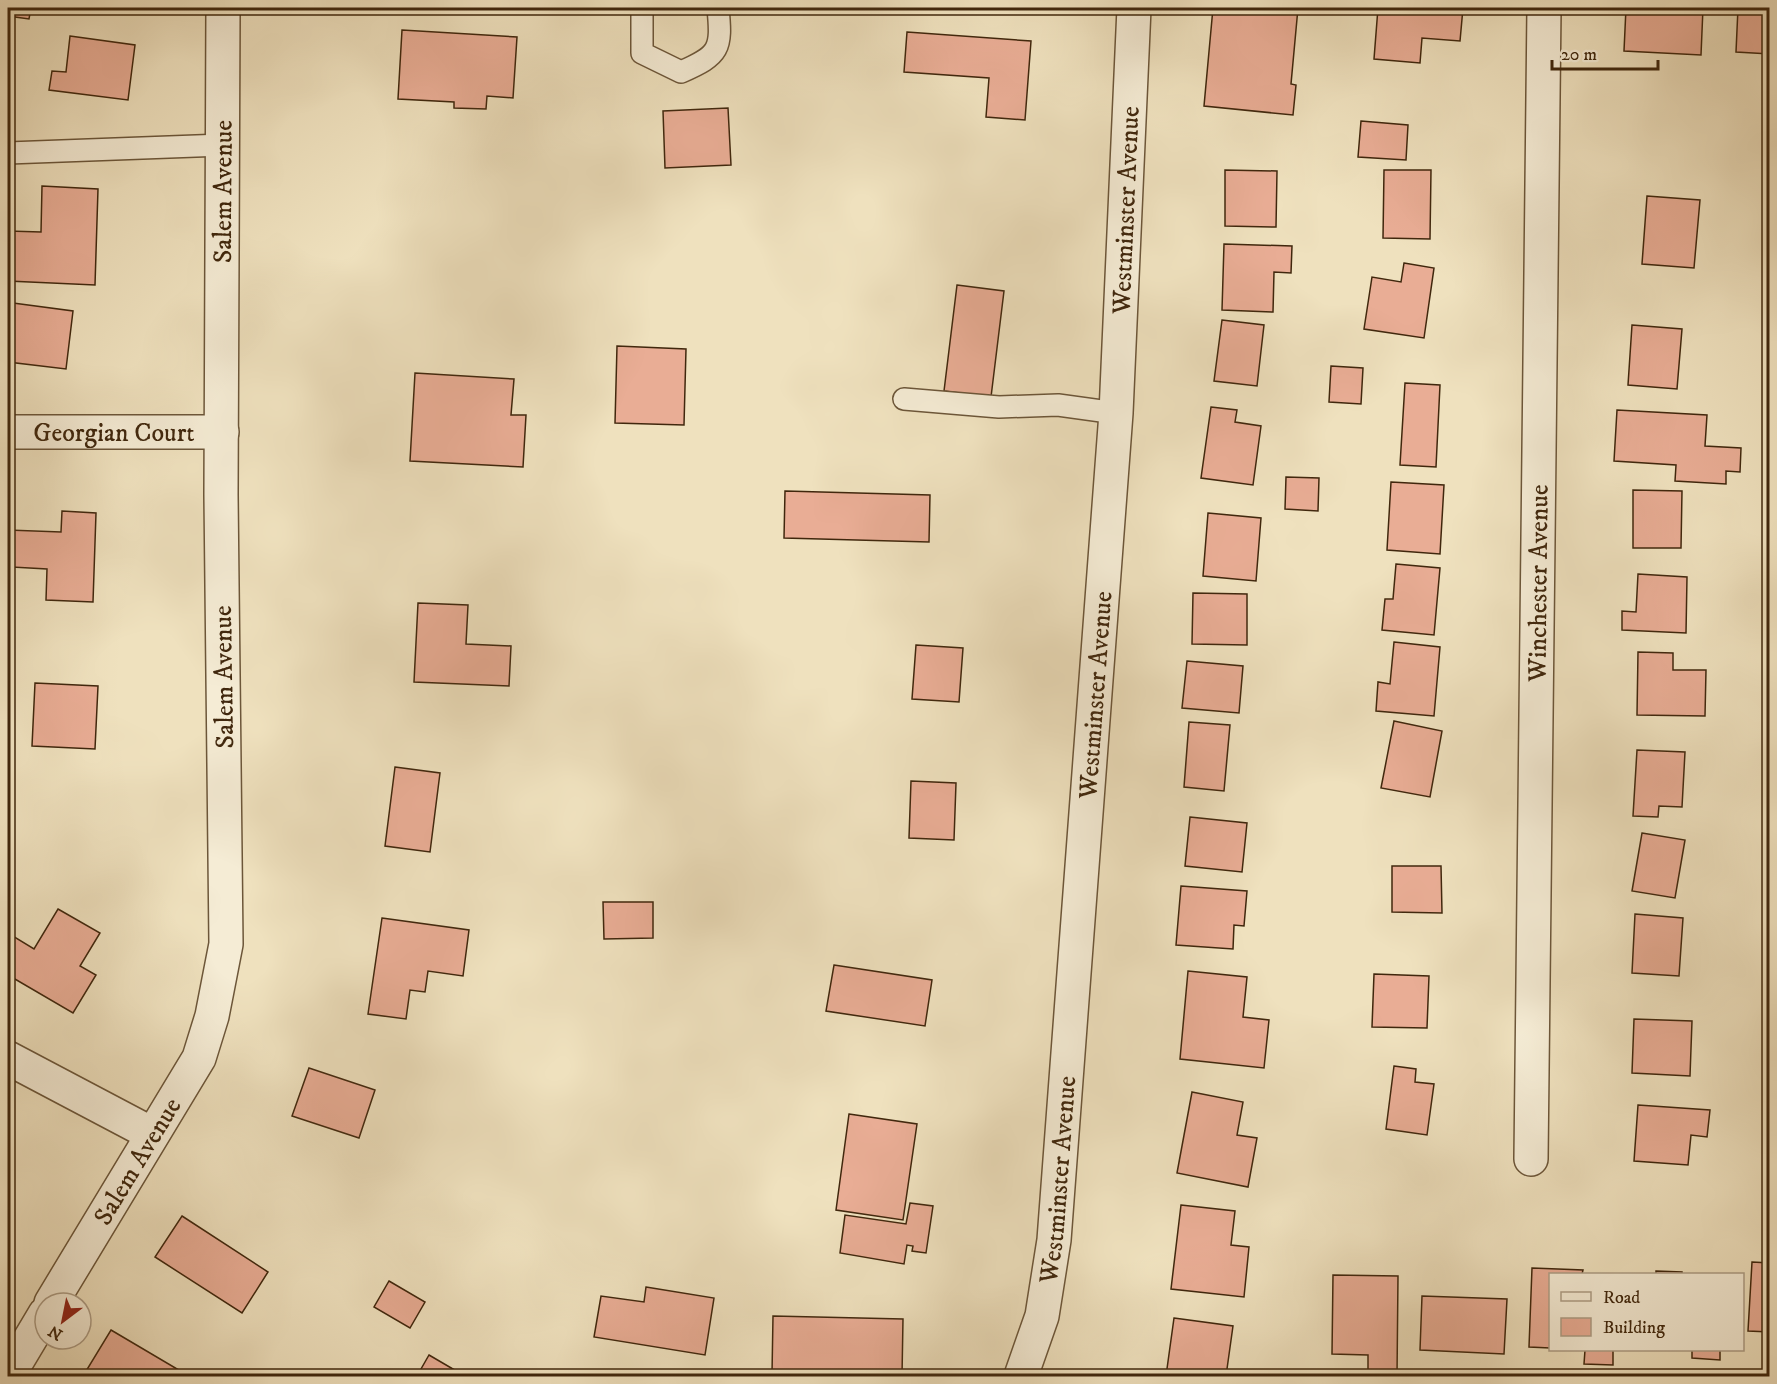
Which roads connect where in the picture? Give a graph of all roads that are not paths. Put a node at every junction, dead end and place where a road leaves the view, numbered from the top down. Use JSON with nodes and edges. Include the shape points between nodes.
{"nodes":[{"id":1,"x":223,"y":8,"type":"edge"},
{"id":2,"x":642,"y":8,"type":"edge"},
{"id":3,"x":718,"y":8,"type":"edge"},
{"id":4,"x":1134,"y":8,"type":"edge"},
{"id":5,"x":1544,"y":8,"type":"edge"},
{"id":6,"x":223,"y":145,"type":"junction"},
{"id":7,"x":8,"y":153,"type":"edge"},
{"id":8,"x":904,"y":399,"type":"dead end"},
{"id":9,"x":1116,"y":413,"type":"junction"},
{"id":10,"x":8,"y":432,"type":"edge"},
{"id":11,"x":222,"y":432,"type":"junction"},
{"id":12,"x":8,"y":1058,"type":"edge"},
{"id":13,"x":152,"y":1134,"type":"junction"},
{"id":14,"x":1531,"y":1158,"type":"dead end"},
{"id":15,"x":58,"y":1291,"type":"edge"},
{"id":16,"x":33,"y":1334,"type":"edge"},
{"id":17,"x":8,"y":1377,"type":"edge"},
{"id":18,"x":1021,"y":1377,"type":"edge"}],
"edges":[{"from":1,"to":6,"type":"street","name":"Salem Avenue"},
{"from":2,"to":3,"type":"lane","via":[[642,52],[681,72],[712,57],[720,42]]},
{"from":4,"to":9,"type":"street","name":"Westminster Avenue"},
{"from":5,"to":14,"type":"street","name":"Winchester Avenue"},
{"from":6,"to":7,"type":"lane"},
{"from":6,"to":11,"type":"street","name":"Salem Avenue"},
{"from":8,"to":9,"type":"lane","via":[[999,407],[1058,405]]},
{"from":9,"to":18,"type":"street","name":"Westminster Avenue","via":[[1053,1240],[1042,1316]]},
{"from":10,"to":11,"type":"street","name":"Georgian Court"},
{"from":11,"to":13,"type":"street","name":"Salem Avenue","via":[[226,944],[200,1058]]},
{"from":12,"to":13,"type":"street"},
{"from":13,"to":15,"type":"street","name":"Salem Avenue"},
{"from":16,"to":17,"type":"street"}]}
